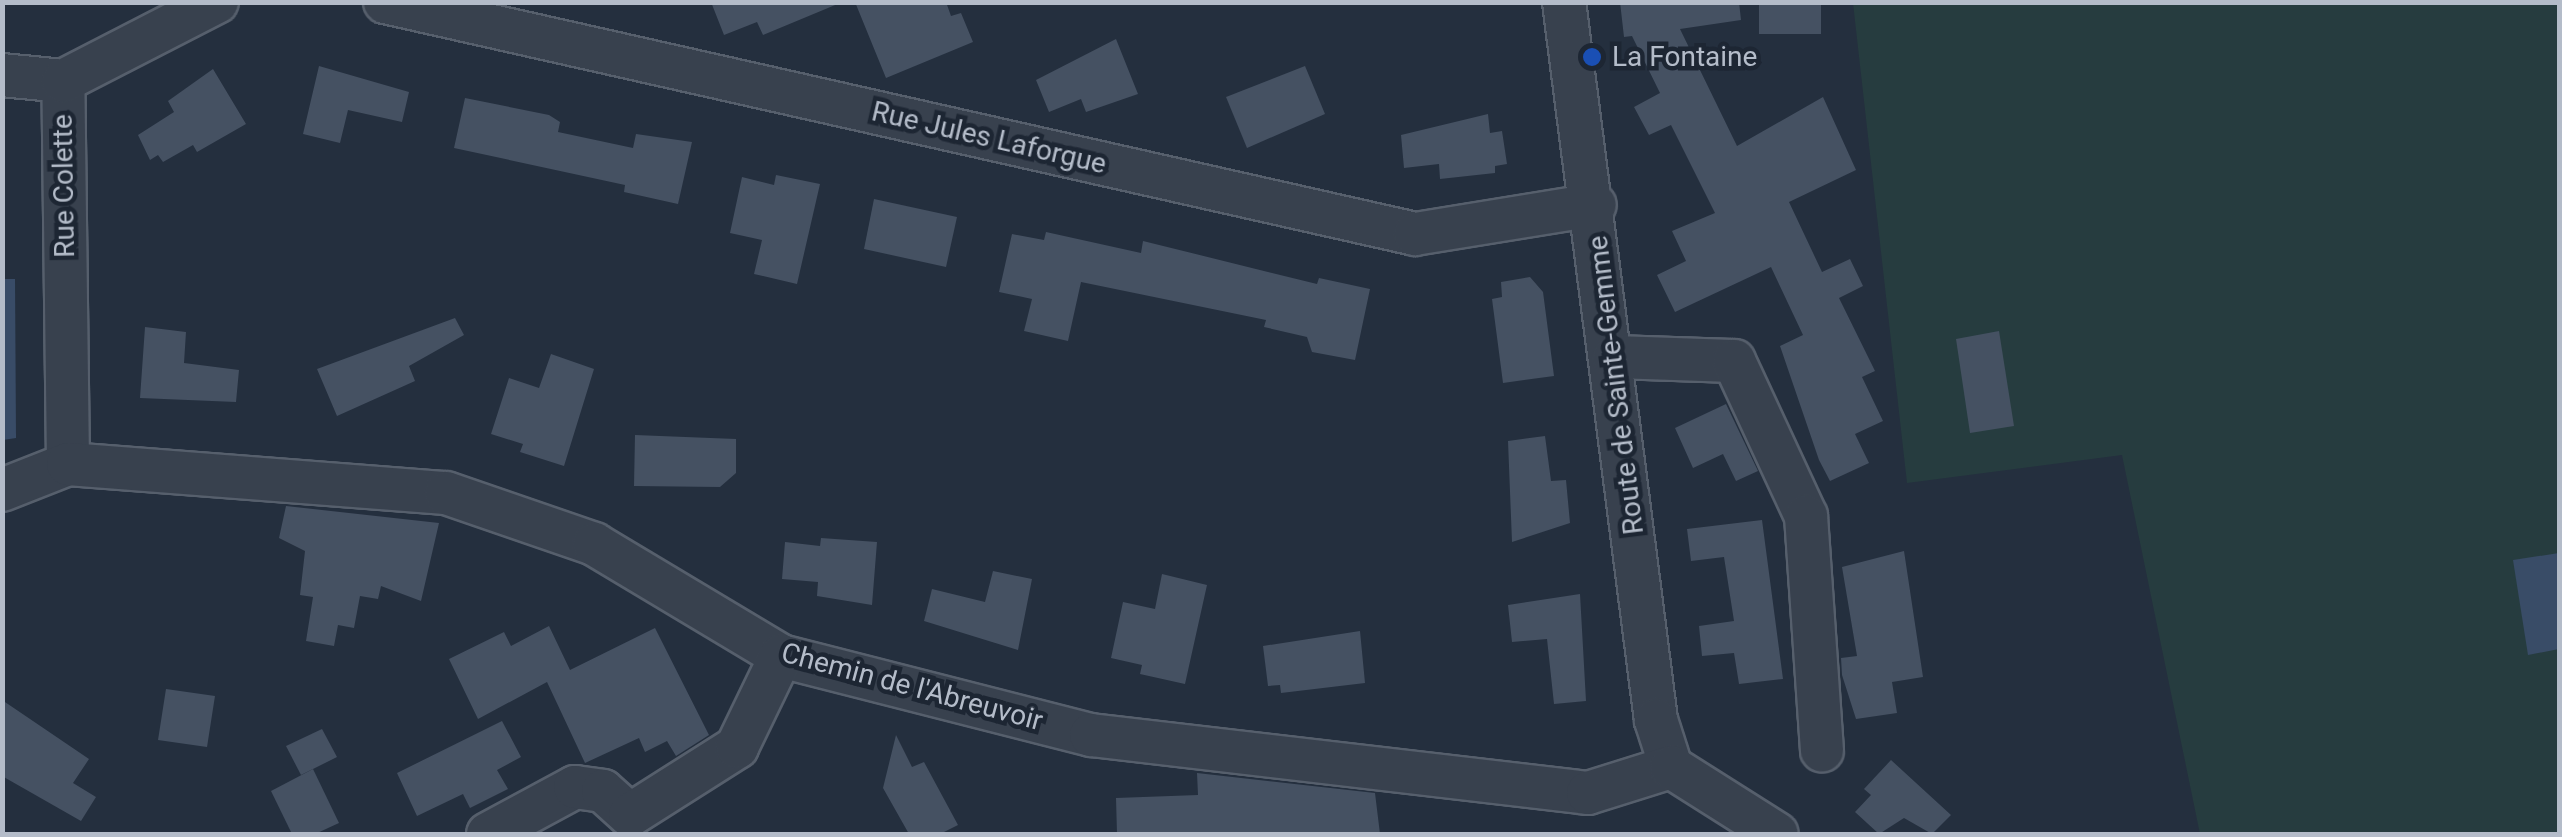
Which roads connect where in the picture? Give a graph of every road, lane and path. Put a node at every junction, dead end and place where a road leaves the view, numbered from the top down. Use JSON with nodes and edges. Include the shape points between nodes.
{"nodes":[{"id":1,"x":217,"y":2,"type":"edge"},
{"id":2,"x":385,"y":2,"type":"edge"},
{"id":3,"x":1564,"y":2,"type":"edge"},
{"id":4,"x":2,"y":76,"type":"edge"},
{"id":5,"x":63,"y":80,"type":"junction"},
{"id":6,"x":1595,"y":205,"type":"junction"},
{"id":7,"x":1614,"y":357,"type":"junction"},
{"id":8,"x":68,"y":464,"type":"junction"},
{"id":9,"x":2,"y":490,"type":"edge"},
{"id":10,"x":780,"y":656,"type":"junction"},
{"id":11,"x":1822,"y":750,"type":"dead end"},
{"id":12,"x":1670,"y":767,"type":"junction"},
{"id":13,"x":635,"y":825,"type":"edge"},
{"id":14,"x":488,"y":834,"type":"edge"},
{"id":15,"x":1777,"y":834,"type":"edge"}],
"edges":[{"from":1,"to":5,"type":"street","name":"Rue Colette"},
{"from":2,"to":6,"type":"street","name":"Rue Jules Laforgue","via":[[1415,234]]},
{"from":3,"to":6,"type":"street","name":"Route de Sainte-Gemme"},
{"from":4,"to":5,"type":"street"},
{"from":5,"to":8,"type":"street","name":"Rue Colette"},
{"from":6,"to":7,"type":"street","name":"Route de Sainte-Gemme"},
{"from":7,"to":11,"type":"street","via":[[1734,361],[1806,516]]},
{"from":7,"to":12,"type":"street","name":"Route de Sainte-Gemme","via":[[1656,720]]},
{"from":8,"to":9,"type":"street","name":"Chemin de l'Abreuvoir"},
{"from":8,"to":10,"type":"street","name":"Chemin de l'Abreuvoir","via":[[446,493],[594,544]]},
{"from":10,"to":12,"type":"street","name":"Chemin de l'Abreuvoir","via":[[1091,735],[1320,765],[1588,793]]},
{"from":10,"to":13,"type":"street","via":[[737,747]]},
{"from":12,"to":15,"type":"street"},
{"from":13,"to":14,"type":"street","via":[[603,791],[575,787]]}]}
